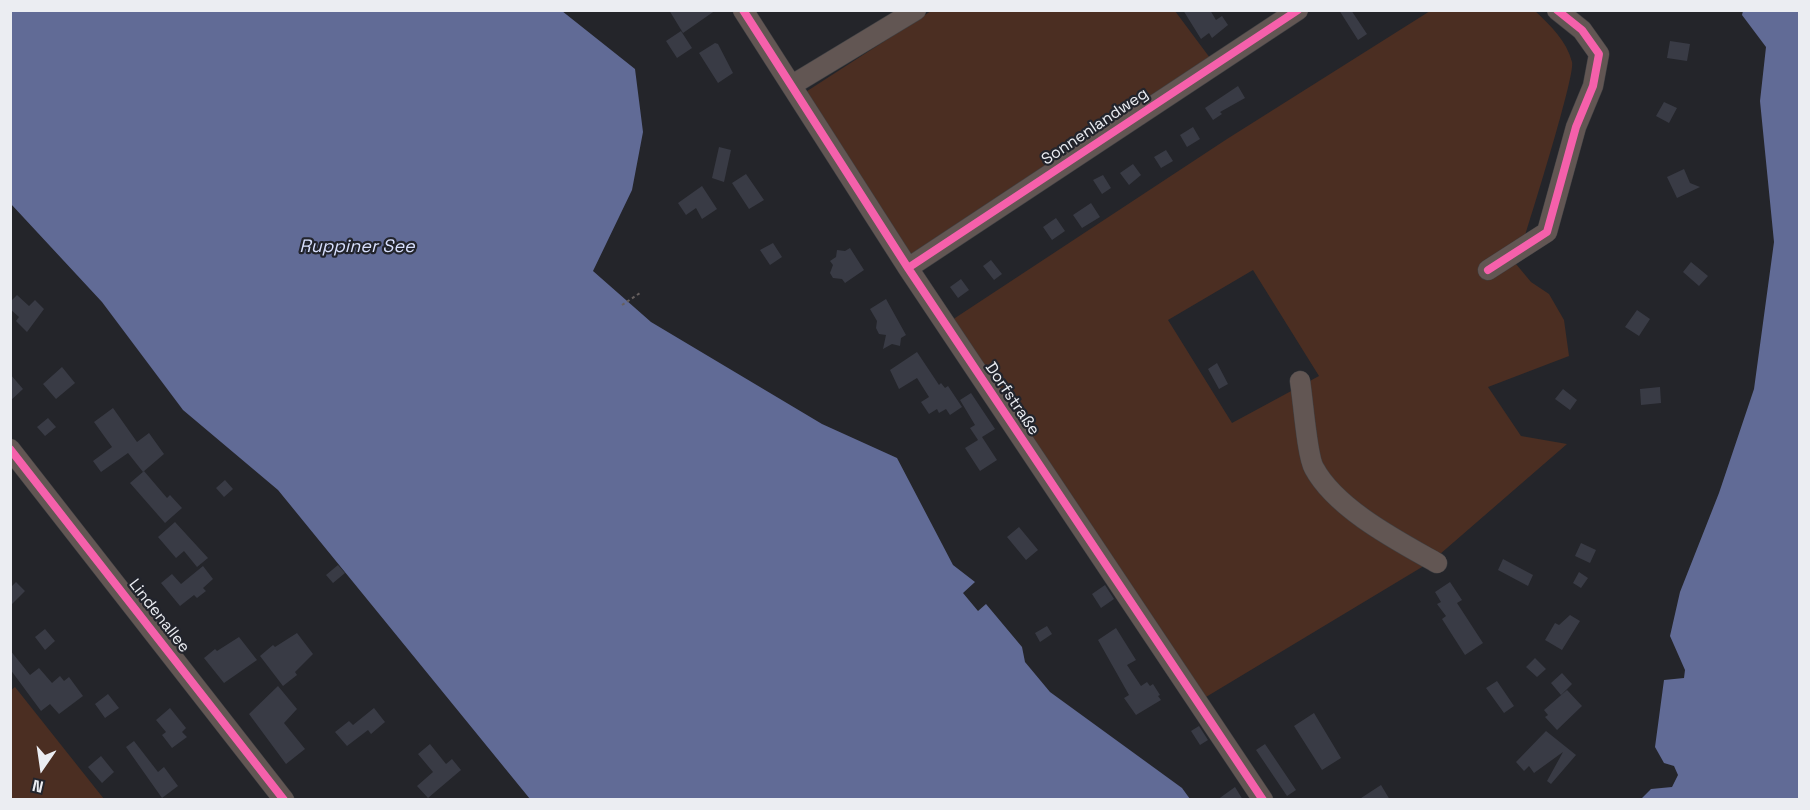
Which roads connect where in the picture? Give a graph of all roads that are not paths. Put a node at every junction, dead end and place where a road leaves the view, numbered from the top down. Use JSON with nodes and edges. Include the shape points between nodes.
{"nodes":[{"id":1,"x":743,"y":10,"type":"edge"},
{"id":2,"x":916,"y":10,"type":"edge"},
{"id":3,"x":1298,"y":10,"type":"edge"},
{"id":4,"x":1557,"y":10,"type":"edge"},
{"id":5,"x":792,"y":85,"type":"junction"},
{"id":6,"x":908,"y":268,"type":"junction"},
{"id":7,"x":1488,"y":270,"type":"dead end"},
{"id":8,"x":1300,"y":381,"type":"dead end"},
{"id":9,"x":10,"y":449,"type":"edge"},
{"id":10,"x":1437,"y":563,"type":"dead end"},
{"id":11,"x":284,"y":800,"type":"edge"},
{"id":12,"x":1263,"y":800,"type":"edge"}],
"edges":[{"from":1,"to":5,"type":"street","name":"Dorfstraße"},
{"from":2,"to":5,"type":"street"},
{"from":3,"to":6,"type":"street","name":"Sonnenlandweg"},
{"from":4,"to":7,"type":"street","via":[[1582,30],[1599,54],[1593,86],[1576,127],[1547,232]]},
{"from":5,"to":6,"type":"street","name":"Dorfstraße"},
{"from":6,"to":12,"type":"street","name":"Dorfstraße"},
{"from":8,"to":10,"type":"street","via":[[1313,467],[1340,500],[1397,541]]},
{"from":9,"to":11,"type":"street","name":"Lindenallee"}]}
